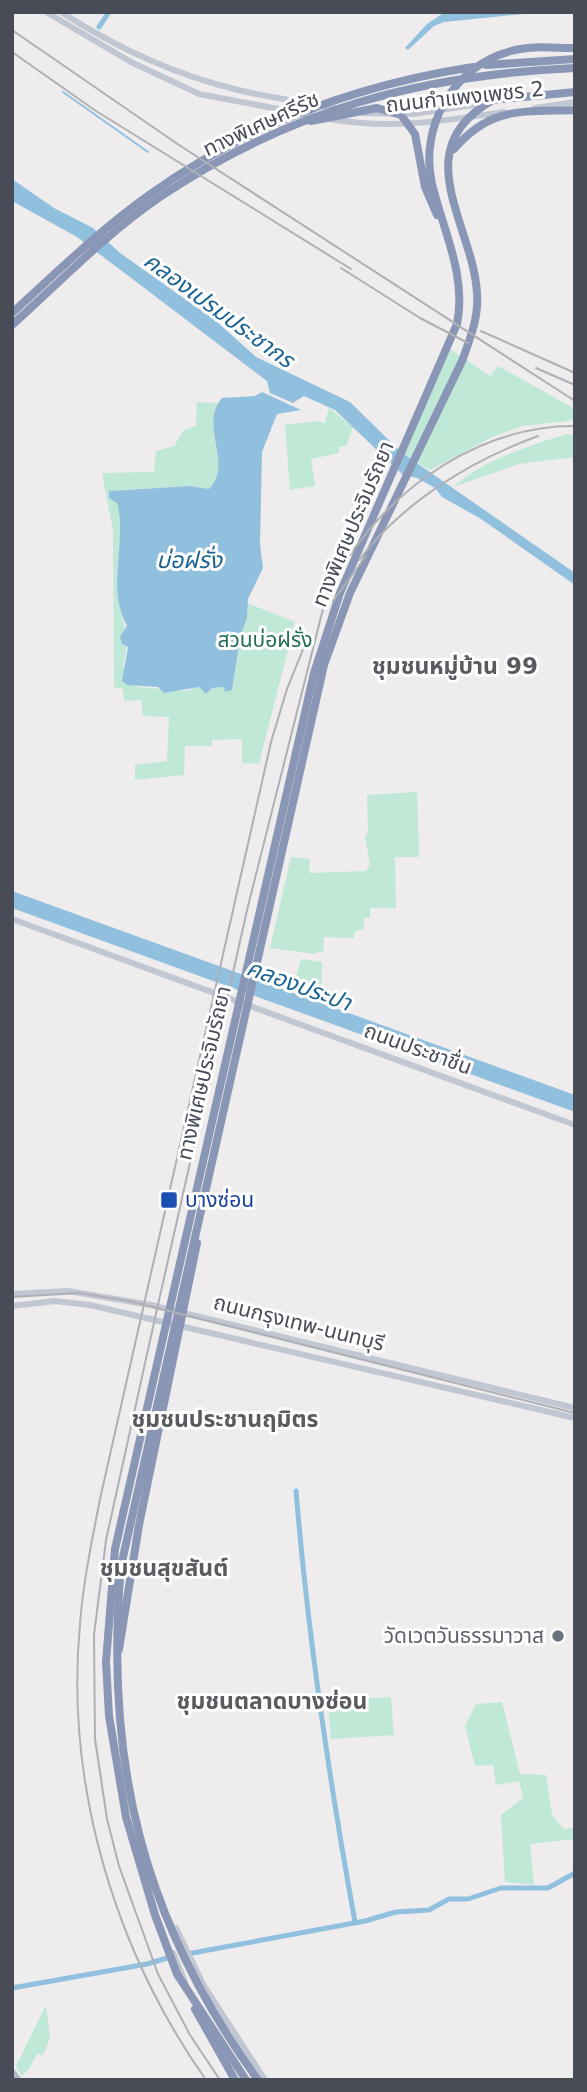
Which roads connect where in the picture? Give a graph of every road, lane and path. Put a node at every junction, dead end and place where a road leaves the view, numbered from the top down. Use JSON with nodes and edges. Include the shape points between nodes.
{"nodes":[{"id":1,"x":46,"y":12,"type":"edge"},
{"id":2,"x":61,"y":12,"type":"edge"},
{"id":3,"x":575,"y":48,"type":"edge"},
{"id":4,"x":575,"y":60,"type":"edge"},
{"id":5,"x":575,"y":68,"type":"edge"},
{"id":6,"x":204,"y":80,"type":"junction"},
{"id":7,"x":575,"y":90,"type":"edge"},
{"id":8,"x":199,"y":93,"type":"junction"},
{"id":9,"x":575,"y":102,"type":"edge"},
{"id":10,"x":575,"y":110,"type":"edge"},
{"id":11,"x":299,"y":122,"type":"junction"},
{"id":12,"x":451,"y":152,"type":"junction"},
{"id":13,"x":446,"y":233,"type":"junction"},
{"id":14,"x":12,"y":313,"type":"edge"},
{"id":15,"x":12,"y":325,"type":"edge"},
{"id":16,"x":12,"y":919,"type":"edge"},
{"id":17,"x":575,"y":1125,"type":"edge"},
{"id":18,"x":200,"y":1205,"type":"junction"},
{"id":19,"x":12,"y":1293,"type":"edge"},
{"id":20,"x":12,"y":1306,"type":"edge"},
{"id":21,"x":179,"y":1311,"type":"junction"},
{"id":22,"x":175,"y":1323,"type":"junction"},
{"id":23,"x":296,"y":1340,"type":"junction"},
{"id":24,"x":293,"y":1352,"type":"junction"},
{"id":25,"x":463,"y":1381,"type":"junction"},
{"id":26,"x":462,"y":1391,"type":"junction"},
{"id":27,"x":575,"y":1408,"type":"edge"},
{"id":28,"x":575,"y":1418,"type":"edge"},
{"id":29,"x":118,"y":1564,"type":"junction"},
{"id":30,"x":119,"y":1652,"type":"junction"},
{"id":31,"x":186,"y":1990,"type":"junction"},
{"id":32,"x":12,"y":2072,"type":"edge"},
{"id":33,"x":18,"y":2080,"type":"edge"},
{"id":34,"x":235,"y":2080,"type":"edge"},
{"id":35,"x":247,"y":2080,"type":"edge"},
{"id":36,"x":258,"y":2080,"type":"edge"},
{"id":37,"x":265,"y":2080,"type":"edge"}],
"edges":[{"from":1,"to":8,"type":"main road","name":"ถนนกำแพงเพชร 2","via":[[131,62]]},
{"from":2,"to":6,"type":"main road","name":"ถนนกำแพงเพชร 2","via":[[138,54]]},
{"from":3,"to":13,"type":"highway","name":"ทางพิเศษประจิมรัถยา","via":[[508,51],[466,74],[451,91],[435,122],[429,150]]},
{"from":4,"to":14,"type":"highway","name":"ทางพิเศษศรีรัช","via":[[494,64],[431,74],[383,84],[296,114],[149,194]]},
{"from":5,"to":11,"type":"highway","name":"ทางพิเศษศรีรัช","via":[[419,85]]},
{"from":6,"to":7,"type":"main road","name":"ถนนกำแพงเพชร 2","via":[[256,94],[393,115]]},
{"from":6,"to":8,"type":"main road"},
{"from":7,"to":12,"type":"highway","name":"ทางพิเศษประจิมรัถยา","via":[[494,100],[463,126]]},
{"from":8,"to":9,"type":"main road","name":"ถนนกำแพงเพชร 2","via":[[347,122],[396,126]]},
{"from":10,"to":12,"type":"highway","via":[[492,117],[468,132]]},
{"from":11,"to":13,"type":"highway","via":[[377,108],[401,114],[415,134],[425,187]]},
{"from":11,"to":15,"type":"highway","name":"ทางพิเศษศรีรัช","via":[[159,198]]},
{"from":12,"to":18,"type":"highway","name":"ทางพิเศษประจิมรัถยา","via":[[447,185],[477,292],[473,330],[350,593],[331,644]]},
{"from":13,"to":31,"type":"highway","name":"ทางพิเศษประจิมรัถยา","via":[[458,278],[461,303],[457,324],[340,593],[314,673],[113,1562],[107,1662],[117,1773],[142,1875]]},
{"from":16,"to":17,"type":"main road","name":"ถนนประชาชื่น"},
{"from":18,"to":30,"type":"highway","via":[[195,1256],[139,1525]]},
{"from":18,"to":36,"type":"highway","name":"ทางพิเศษประจิมรัถยา","via":[[121,1566],[115,1657],[118,1704],[128,1782],[150,1873],[194,1982]]},
{"from":19,"to":21,"type":"main road","name":"ถนนกรุงเทพ-นนทบุรี","via":[[68,1291]]},
{"from":20,"to":22,"type":"main road","name":"ถนนกรุงเทพ-นนทบุรี","via":[[55,1301]]},
{"from":21,"to":22,"type":"main road"},
{"from":21,"to":23,"type":"main road","name":"ถนนกรุงเทพ-นนทบุรี"},
{"from":22,"to":24,"type":"main road","name":"ถนนกรุงเทพ-นนทบุรี"},
{"from":22,"to":29,"type":"main road"},
{"from":23,"to":24,"type":"main road"},
{"from":23,"to":25,"type":"main road","name":"ถนนกรุงเทพ-นนทบุรี"},
{"from":24,"to":26,"type":"main road","name":"ถนนกรุงเทพ-นนทบุรี"},
{"from":25,"to":26,"type":"main road"},
{"from":25,"to":27,"type":"main road","name":"ถนนกรุงเทพ-นนทบุรี"},
{"from":26,"to":28,"type":"main road","name":"ถนนกรุงเทพ-นนทบุรี"},
{"from":29,"to":30,"type":"main road"},
{"from":29,"to":35,"type":"main road","via":[[110,1655],[117,1754],[133,1834],[179,1968],[200,2011]]},
{"from":30,"to":37,"type":"main road","via":[[122,1723],[134,1800],[159,1891],[194,1966]]},
{"from":31,"to":34,"type":"highway"},
{"from":31,"to":35,"type":"highway","name":"ทางพิเศษประจิมรัถยา"},
{"from":32,"to":33,"type":"main road"}]}
